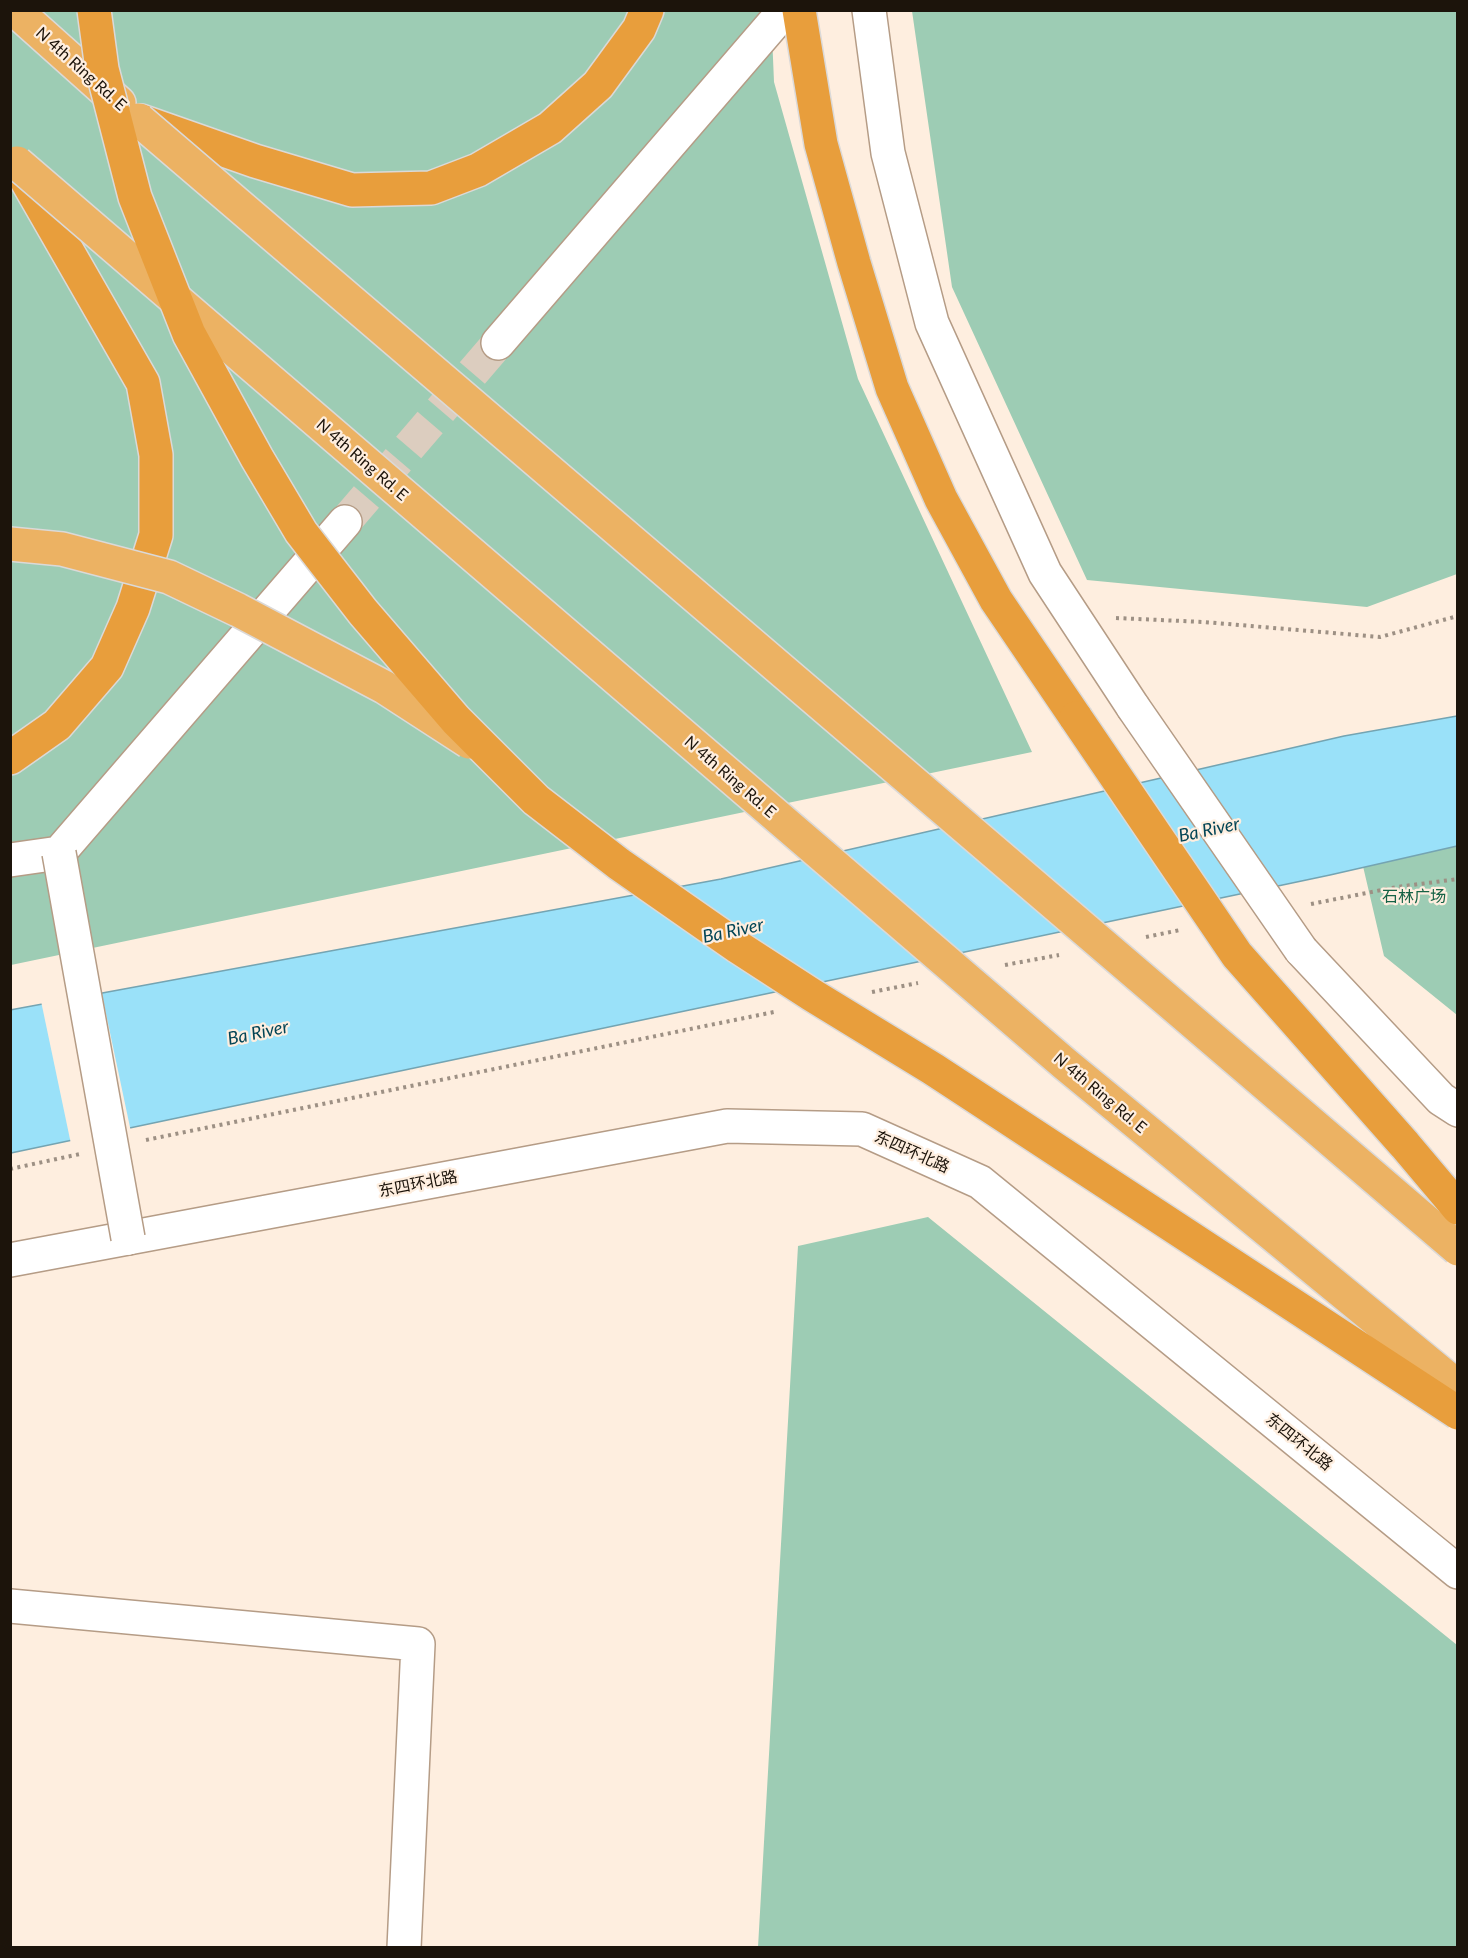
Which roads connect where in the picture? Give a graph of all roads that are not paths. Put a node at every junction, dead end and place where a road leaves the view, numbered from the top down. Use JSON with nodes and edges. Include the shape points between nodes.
{"nodes":[{"id":1,"x":15,"y":10,"type":"edge"},
{"id":2,"x":94,"y":10,"type":"edge"},
{"id":3,"x":647,"y":10,"type":"edge"},
{"id":4,"x":785,"y":10,"type":"edge"},
{"id":5,"x":799,"y":10,"type":"edge"},
{"id":6,"x":869,"y":10,"type":"edge"},
{"id":7,"x":139,"y":120,"type":"junction"},
{"id":8,"x":14,"y":161,"type":"edge"},
{"id":9,"x":498,"y":343,"type":"tunnel mouth"},
{"id":10,"x":345,"y":522,"type":"tunnel mouth"},
{"id":11,"x":10,"y":544,"type":"edge"},
{"id":12,"x":10,"y":758,"type":"edge"},
{"id":13,"x":496,"y":759,"type":"junction"},
{"id":14,"x":59,"y":853,"type":"junction"},
{"id":15,"x":10,"y":860,"type":"edge"},
{"id":16,"x":1458,"y":1110,"type":"edge"},
{"id":17,"x":1458,"y":1208,"type":"edge"},
{"id":18,"x":128,"y":1238,"type":"junction"},
{"id":19,"x":1458,"y":1249,"type":"edge"},
{"id":20,"x":10,"y":1260,"type":"edge"},
{"id":21,"x":1458,"y":1387,"type":"edge"},
{"id":22,"x":1458,"y":1413,"type":"edge"},
{"id":23,"x":1458,"y":1572,"type":"edge"},
{"id":24,"x":10,"y":1606,"type":"edge"},
{"id":25,"x":404,"y":1947,"type":"edge"}],
"edges":[{"from":1,"to":7,"type":"highway","name":"N 4th Ring Rd. E","bridge":true},
{"from":2,"to":13,"type":"highway","bridge":true,"via":[[102,69],[135,196],[189,334],[301,532],[432,693]]},
{"from":3,"to":7,"type":"highway","via":[[639,29],[598,85],[550,128],[478,170],[431,188],[352,189],[255,162]]},
{"from":4,"to":9,"type":"street"},
{"from":5,"to":17,"type":"highway","bridge":true,"via":[[821,144],[892,388],[941,499],[996,600],[1237,955]]},
{"from":6,"to":16,"type":"street","bridge":true,"via":[[888,153],[932,323],[1045,573],[1302,950],[1441,1099]]},
{"from":7,"to":19,"type":"highway","name":"N 4th Ring Rd. E","bridge":true},
{"from":8,"to":12,"type":"highway","bridge":true,"via":[[143,383],[156,455],[156,535],[133,608],[107,667],[57,725]]},
{"from":8,"to":21,"type":"highway","name":"N 4th Ring Rd. E","bridge":true,"via":[[1065,1064]]},
{"from":10,"to":14,"type":"street"},
{"from":11,"to":13,"type":"highway","bridge":true,"via":[[62,549],[169,577],[384,687]]},
{"from":13,"to":22,"type":"highway","bridge":true,"via":[[536,800],[738,947],[933,1069]]},
{"from":14,"to":15,"type":"street"},
{"from":14,"to":18,"type":"street","bridge":true},
{"from":18,"to":20,"type":"street","name":"东四环北路"},
{"from":18,"to":23,"type":"street","name":"东四环北路","via":[[728,1126],[862,1130],[980,1182]]},
{"from":24,"to":25,"type":"street","via":[[418,1644]]}]}
